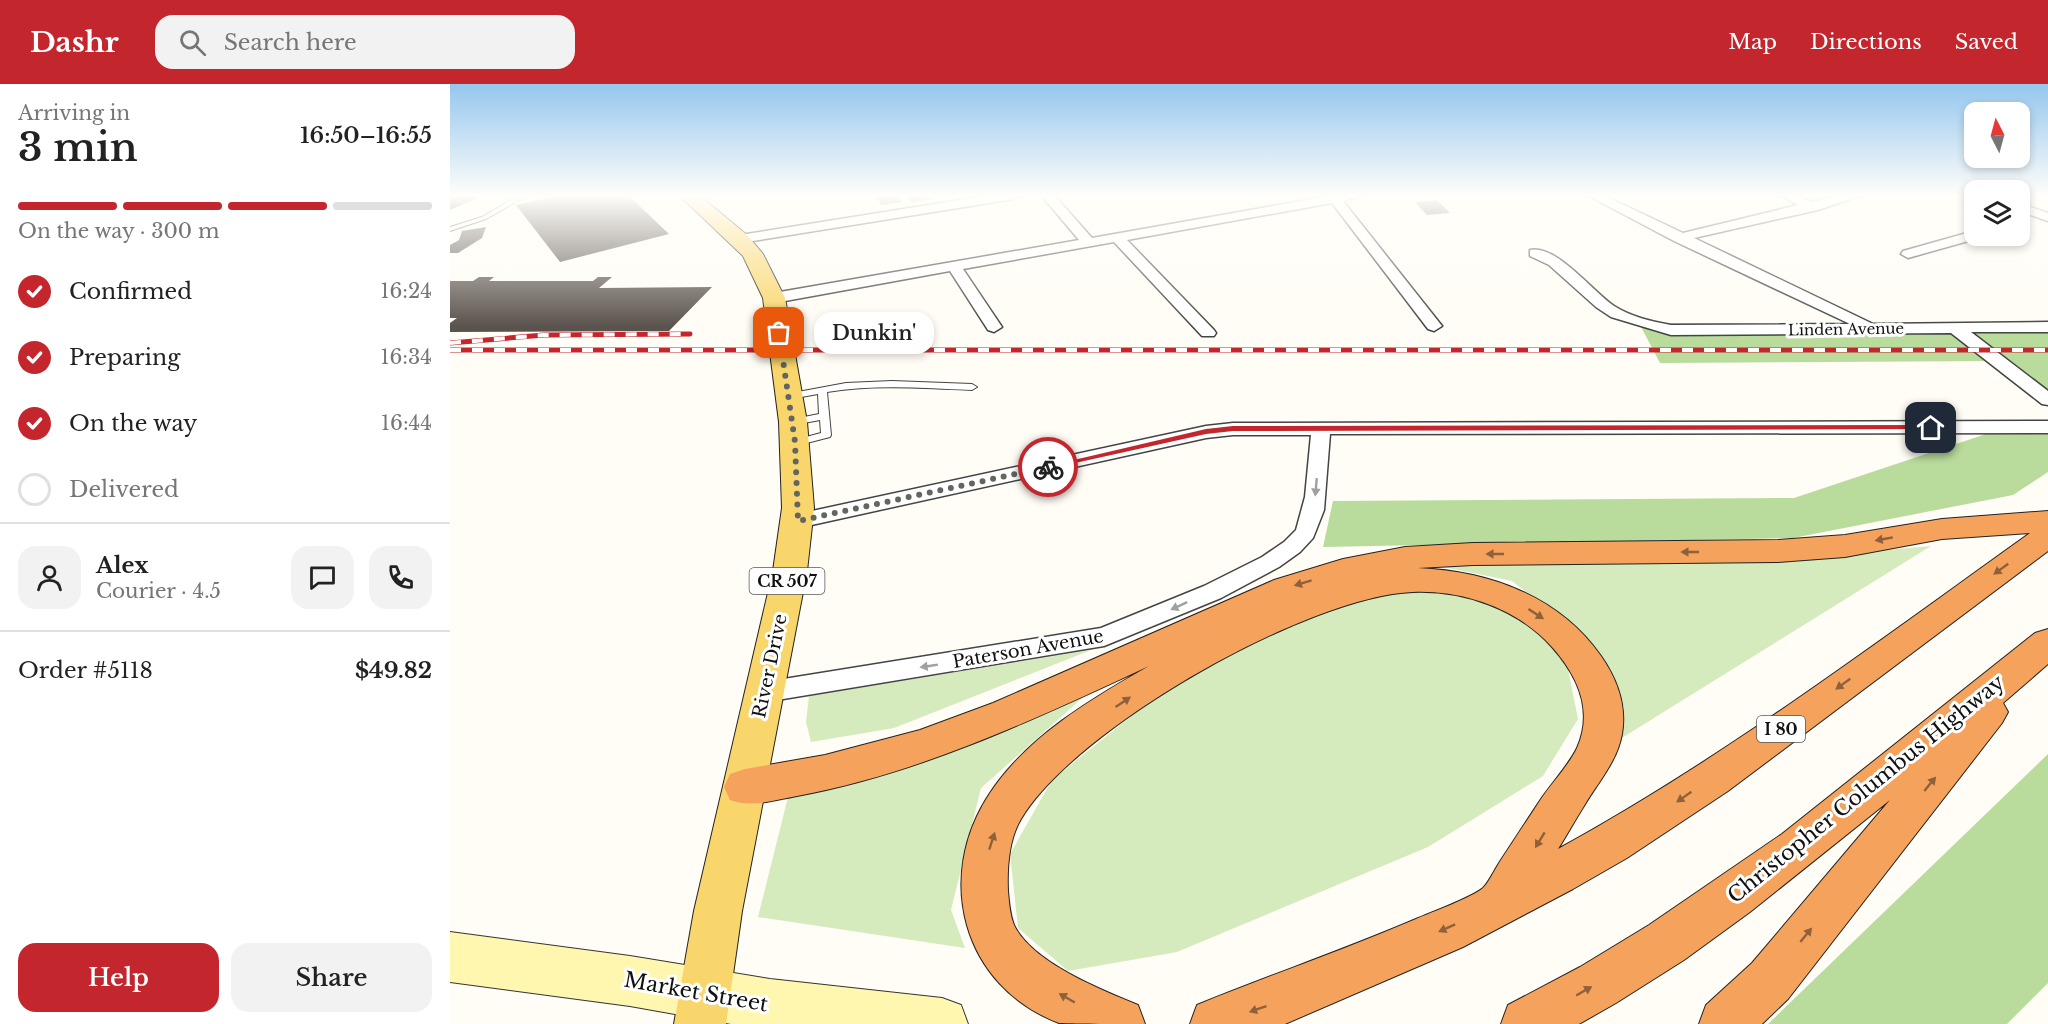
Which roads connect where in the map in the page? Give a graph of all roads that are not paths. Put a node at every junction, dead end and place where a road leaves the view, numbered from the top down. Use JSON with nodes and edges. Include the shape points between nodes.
{"nodes":[{"id":1,"x":740,"y":239,"type":"edge"},
{"id":2,"x":1085,"y":239,"type":"edge"},
{"id":3,"x":1108,"y":239,"type":"edge"},
{"id":4,"x":1119,"y":239,"type":"edge"},
{"id":5,"x":1366,"y":239,"type":"edge"},
{"id":6,"x":1680,"y":239,"type":"edge"},
{"id":7,"x":1961,"y":239,"type":"edge"},
{"id":8,"x":1089,"y":243,"type":"junction"},
{"id":9,"x":1535,"y":253,"type":"dead end"},
{"id":10,"x":1908,"y":254,"type":"dead end"},
{"id":11,"x":955,"y":267,"type":"junction"},
{"id":12,"x":774,"y":298,"type":"junction"},
{"id":13,"x":1434,"y":326,"type":"dead end"},
{"id":14,"x":994,"y":327,"type":"dead end"},
{"id":15,"x":2048,"y":327,"type":"edge"},
{"id":16,"x":1871,"y":328,"type":"junction"},
{"id":17,"x":1955,"y":328,"type":"junction"},
{"id":18,"x":1208,"y":333,"type":"dead end"},
{"id":19,"x":972,"y":387,"type":"dead end"},
{"id":20,"x":2048,"y":400,"type":"edge"},
{"id":21,"x":805,"y":413,"type":"junction"},
{"id":22,"x":2048,"y":428,"type":"edge"},
{"id":23,"x":1321,"y":429,"type":"junction"},
{"id":24,"x":798,"y":521,"type":"junction"},
{"id":25,"x":2048,"y":521,"type":"edge"},
{"id":26,"x":2048,"y":535,"type":"edge"},
{"id":27,"x":2042,"y":647,"type":"edge"},
{"id":28,"x":765,"y":692,"type":"junction"},
{"id":29,"x":745,"y":787,"type":"junction"},
{"id":30,"x":1500,"y":904,"type":"junction"},
{"id":31,"x":450,"y":957,"type":"edge"},
{"id":32,"x":702,"y":1010,"type":"edge"},
{"id":33,"x":1530,"y":1022,"type":"edge"},
{"id":34,"x":942,"y":1024,"type":"edge"},
{"id":35,"x":1119,"y":1024,"type":"edge"},
{"id":36,"x":1216,"y":1024,"type":"edge"},
{"id":37,"x":1725,"y":1024,"type":"edge"}],
"edges":[{"from":1,"to":12,"type":"main road","name":"River Drive","number":"CR 507","via":[[759,262]]},
{"from":2,"to":8,"type":"street"},
{"from":3,"to":8,"type":"street"},
{"from":4,"to":18,"type":"street"},
{"from":5,"to":13,"type":"street"},
{"from":6,"to":16,"type":"street"},
{"from":7,"to":10,"type":"street"},
{"from":8,"to":11,"type":"street"},
{"from":9,"to":16,"type":"street","name":"Linden Avenue","via":[[1551,258],[1612,311],[1644,324],[1689,331]]},
{"from":11,"to":12,"type":"street"},
{"from":11,"to":14,"type":"street"},
{"from":12,"to":21,"type":"main road","name":"River Drive","number":"CR 507"},
{"from":15,"to":17,"type":"street","name":"Linden Avenue"},
{"from":16,"to":17,"type":"street","name":"Linden Avenue"},
{"from":17,"to":20,"type":"street"},
{"from":19,"to":21,"type":"lane","via":[[892,384]]},
{"from":21,"to":24,"type":"main road","name":"River Drive","number":"CR 507"},
{"from":22,"to":23,"type":"street"},
{"from":23,"to":24,"type":"street","via":[[1206,432]]},
{"from":23,"to":28,"type":"street","name":"Paterson Avenue","one_way":true,"via":[[1313,512],[1306,532],[1290,551],[1268,565],[1104,637]]},
{"from":24,"to":28,"type":"main road","name":"River Drive","number":"CR 507"},
{"from":25,"to":29,"type":"highway","one_way":true,"via":[[1942,529],[1845,546],[1778,551],[1473,554],[1405,558],[1364,566],[1286,589],[1007,714],[924,746],[825,773]]},
{"from":26,"to":30,"type":"highway","number":"I 80","one_way":true,"via":[[1663,811]]},
{"from":33,"to":27,"type":"highway","name":"Christopher Columbus Highway","one_way":true,"via":[[1649,954],[1735,896],[1874,788]]},
{"from":37,"to":27,"type":"highway","one_way":true,"via":[[1770,981]]},
{"from":28,"to":29,"type":"main road","name":"River Drive","number":"CR 507"},
{"from":29,"to":32,"type":"main road","name":"River Drive","number":"CR 507","via":[[718,911]]},
{"from":35,"to":30,"type":"highway","one_way":true,"via":[[1039,982],[1000,948],[990,928],[986,907],[985,862],[1003,811],[1022,784],[1063,746],[1135,694],[1252,630],[1344,594],[1423,580],[1498,594],[1556,628],[1585,660],[1595,679],[1604,718],[1596,757],[1570,790]]},
{"from":30,"to":36,"type":"highway","number":"I 80","one_way":true,"via":[[1300,994]]},
{"from":31,"to":32,"type":"main road","name":"Market Street","via":[[630,981]]},
{"from":32,"to":34,"type":"main road","name":"Market Street"}]}
